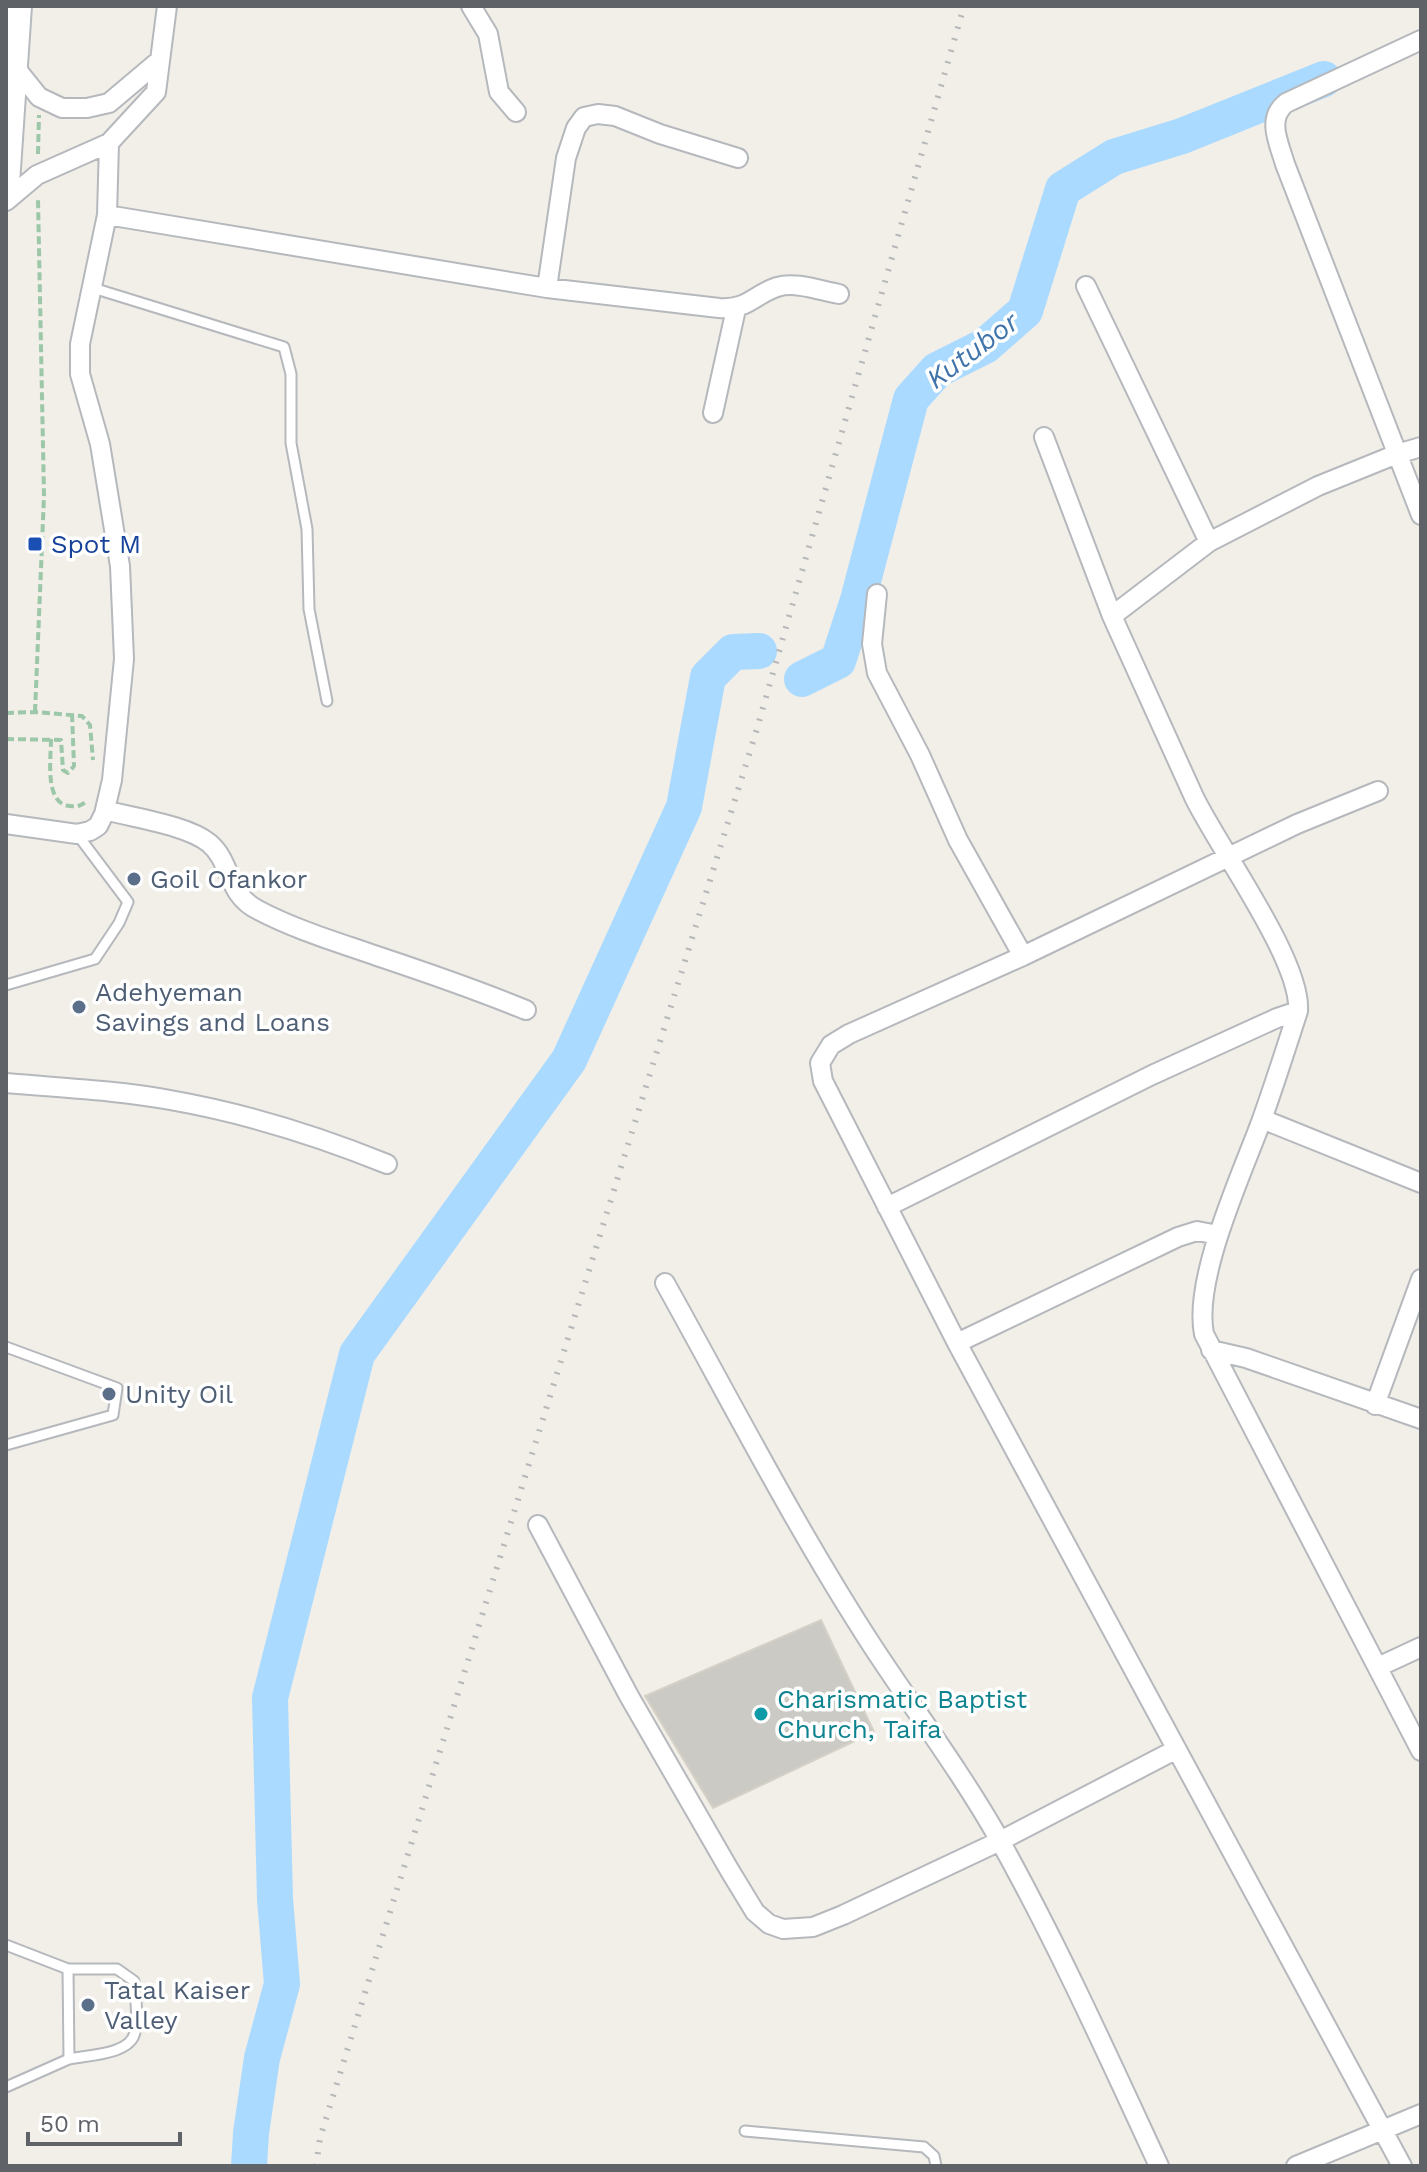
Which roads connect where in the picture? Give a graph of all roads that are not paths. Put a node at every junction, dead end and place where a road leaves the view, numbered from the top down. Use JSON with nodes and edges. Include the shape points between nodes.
{"nodes":[{"id":1,"x":18,"y":6,"type":"edge"},
{"id":2,"x":167,"y":6,"type":"edge"},
{"id":3,"x":471,"y":6,"type":"edge"},
{"id":4,"x":1421,"y":40,"type":"edge"},
{"id":5,"x":160,"y":60,"type":"junction"},
{"id":6,"x":15,"y":67,"type":"junction"},
{"id":7,"x":516,"y":112,"type":"dead end"},
{"id":8,"x":109,"y":143,"type":"junction"},
{"id":9,"x":738,"y":158,"type":"dead end"},
{"id":10,"x":6,"y":183,"type":"edge"},
{"id":11,"x":6,"y":201,"type":"edge"},
{"id":12,"x":107,"y":215,"type":"junction"},
{"id":13,"x":1086,"y":286,"type":"dead end"},
{"id":14,"x":93,"y":288,"type":"junction"},
{"id":15,"x":547,"y":288,"type":"junction"},
{"id":16,"x":839,"y":294,"type":"dead end"},
{"id":17,"x":736,"y":309,"type":"junction"},
{"id":18,"x":713,"y":413,"type":"dead end"},
{"id":19,"x":1044,"y":437,"type":"dead end"},
{"id":20,"x":1421,"y":447,"type":"edge"},
{"id":21,"x":1397,"y":454,"type":"junction"},
{"id":22,"x":1421,"y":515,"type":"edge"},
{"id":23,"x":1209,"y":542,"type":"junction"},
{"id":24,"x":877,"y":594,"type":"dead end"},
{"id":25,"x":1112,"y":616,"type":"junction"},
{"id":26,"x":327,"y":701,"type":"dead end"},
{"id":27,"x":1378,"y":791,"type":"dead end"},
{"id":28,"x":105,"y":810,"type":"junction"},
{"id":29,"x":6,"y":824,"type":"edge"},
{"id":30,"x":77,"y":834,"type":"junction"},
{"id":31,"x":1227,"y":857,"type":"junction"},
{"id":32,"x":1023,"y":956,"type":"junction"},
{"id":33,"x":6,"y":985,"type":"edge"},
{"id":34,"x":526,"y":1010,"type":"dead end"},
{"id":35,"x":1298,"y":1011,"type":"junction"},
{"id":36,"x":6,"y":1083,"type":"edge"},
{"id":37,"x":1262,"y":1119,"type":"junction"},
{"id":38,"x":387,"y":1164,"type":"dead end"},
{"id":39,"x":1421,"y":1183,"type":"edge"},
{"id":40,"x":887,"y":1207,"type":"junction"},
{"id":41,"x":1218,"y":1235,"type":"junction"},
{"id":42,"x":1421,"y":1279,"type":"edge"},
{"id":43,"x":665,"y":1283,"type":"dead end"},
{"id":44,"x":957,"y":1343,"type":"junction"},
{"id":45,"x":6,"y":1347,"type":"edge"},
{"id":46,"x":1211,"y":1350,"type":"junction"},
{"id":47,"x":1375,"y":1405,"type":"junction"},
{"id":48,"x":1421,"y":1419,"type":"edge"},
{"id":49,"x":6,"y":1445,"type":"edge"},
{"id":50,"x":538,"y":1525,"type":"dead end"},
{"id":51,"x":1421,"y":1647,"type":"edge"},
{"id":52,"x":1378,"y":1667,"type":"junction"},
{"id":53,"x":1175,"y":1750,"type":"junction"},
{"id":54,"x":1421,"y":1751,"type":"edge"},
{"id":55,"x":1000,"y":1841,"type":"junction"},
{"id":56,"x":6,"y":1945,"type":"edge"},
{"id":57,"x":68,"y":1969,"type":"junction"},
{"id":58,"x":69,"y":2059,"type":"junction"},
{"id":59,"x":6,"y":2087,"type":"edge"},
{"id":60,"x":1421,"y":2114,"type":"edge"},
{"id":61,"x":1382,"y":2130,"type":"junction"},
{"id":62,"x":745,"y":2131,"type":"dead end"},
{"id":63,"x":936,"y":2166,"type":"edge"},
{"id":64,"x":1159,"y":2166,"type":"edge"},
{"id":65,"x":1296,"y":2166,"type":"edge"},
{"id":66,"x":1402,"y":2166,"type":"edge"}],
"edges":[{"from":1,"to":6,"type":"main road"},
{"from":2,"to":5,"type":"street"},
{"from":3,"to":7,"type":"street","via":[[488,34],[499,92]]},
{"from":4,"to":21,"type":"street","via":[[1294,99],[1275,117],[1285,164]]},
{"from":5,"to":6,"type":"street","via":[[109,103],[87,108],[62,108],[39,97]]},
{"from":5,"to":8,"type":"street","via":[[156,92]]},
{"from":6,"to":10,"type":"main road"},
{"from":8,"to":11,"type":"street","via":[[37,175]]},
{"from":8,"to":12,"type":"street"},
{"from":9,"to":15,"type":"street","via":[[615,116],[584,117],[566,158]]},
{"from":12,"to":14,"type":"street"},
{"from":12,"to":15,"type":"street"},
{"from":13,"to":23,"type":"street"},
{"from":14,"to":26,"type":"lane","via":[[284,347],[291,374],[291,443],[307,529],[309,609]]},
{"from":14,"to":28,"type":"street","via":[[80,344],[80,374],[100,444],[120,566],[124,659]]},
{"from":15,"to":17,"type":"street"},
{"from":16,"to":17,"type":"street","via":[[778,287]]},
{"from":17,"to":18,"type":"street"},
{"from":19,"to":25,"type":"street"},
{"from":20,"to":21,"type":"street"},
{"from":21,"to":22,"type":"street"},
{"from":21,"to":23,"type":"street","via":[[1318,486]]},
{"from":23,"to":25,"type":"street"},
{"from":24,"to":32,"type":"street","via":[[872,644],[877,673],[958,840]]},
{"from":25,"to":31,"type":"street"},
{"from":27,"to":31,"type":"street"},
{"from":28,"to":30,"type":"street","via":[[98,826]]},
{"from":28,"to":34,"type":"street","via":[[208,842],[248,905],[293,927]]},
{"from":29,"to":30,"type":"street"},
{"from":30,"to":33,"type":"lane","via":[[128,902],[119,923],[95,959]]},
{"from":31,"to":32,"type":"street"},
{"from":31,"to":35,"type":"street","via":[[1292,976]]},
{"from":32,"to":40,"type":"street","via":[[849,1034],[824,1055],[823,1081]]},
{"from":35,"to":37,"type":"street"},
{"from":35,"to":40,"type":"street","via":[[1152,1075]]},
{"from":36,"to":38,"type":"street","via":[[169,1100],[271,1124]]},
{"from":37,"to":39,"type":"street"},
{"from":37,"to":41,"type":"street"},
{"from":40,"to":44,"type":"street"},
{"from":41,"to":44,"type":"street","via":[[1197,1231],[1178,1237]]},
{"from":41,"to":46,"type":"street","via":[[1201,1321]]},
{"from":42,"to":47,"type":"street"},
{"from":43,"to":55,"type":"street","via":[[819,1559]]},
{"from":44,"to":53,"type":"street"},
{"from":45,"to":49,"type":"lane","via":[[117,1388],[113,1415]]},
{"from":46,"to":47,"type":"street"},
{"from":46,"to":52,"type":"street"},
{"from":47,"to":48,"type":"street"},
{"from":50,"to":55,"type":"street","via":[[730,1871],[755,1912],[769,1924],[783,1929],[813,1927]]},
{"from":51,"to":52,"type":"street"},
{"from":52,"to":54,"type":"street"},
{"from":53,"to":55,"type":"street"},
{"from":53,"to":61,"type":"street"},
{"from":55,"to":64,"type":"street"},
{"from":56,"to":57,"type":"lane"},
{"from":57,"to":58,"type":"lane"},
{"from":57,"to":58,"type":"lane","via":[[117,1969],[134,1981],[135,2032],[122,2048]]},
{"from":58,"to":59,"type":"lane"},
{"from":60,"to":61,"type":"street"},
{"from":61,"to":65,"type":"street"},
{"from":61,"to":66,"type":"street"},
{"from":62,"to":63,"type":"lane","via":[[924,2147]]}]}
